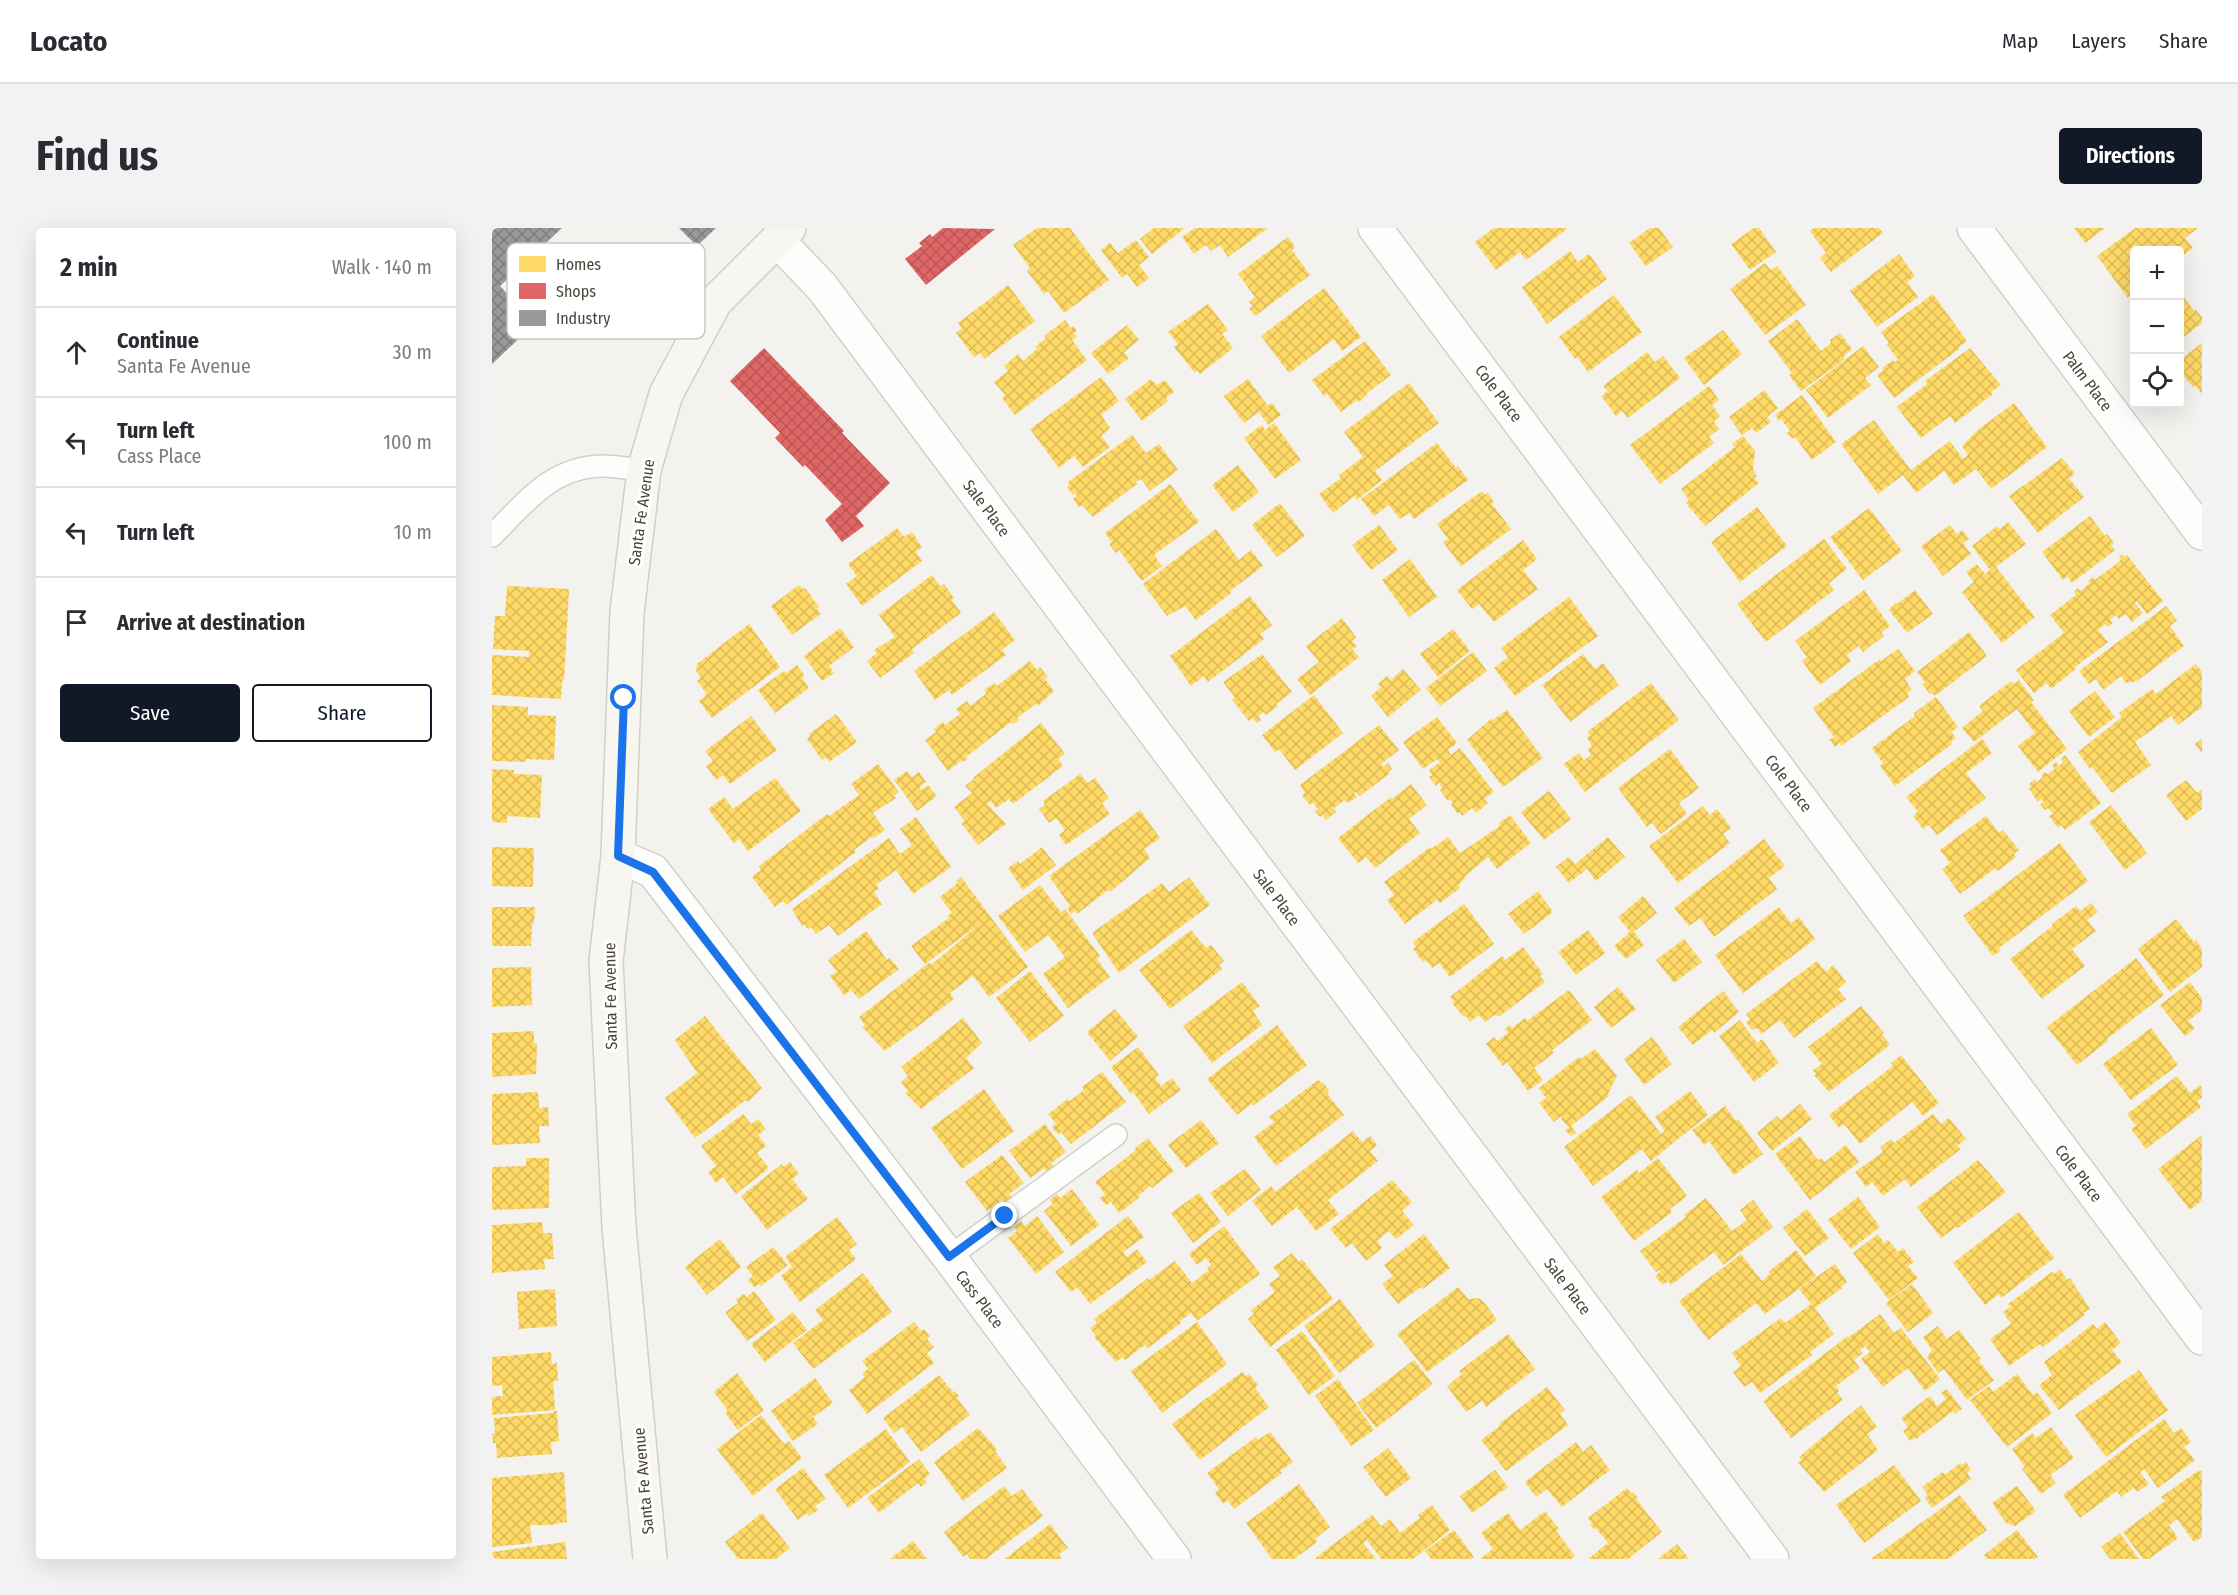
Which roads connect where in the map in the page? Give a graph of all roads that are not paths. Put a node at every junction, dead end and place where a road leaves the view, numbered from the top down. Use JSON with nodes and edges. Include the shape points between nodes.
{"nodes":[{"id":1,"x":1376,"y":228,"type":"edge"},
{"id":2,"x":1974,"y":228,"type":"edge"},
{"id":3,"x":783,"y":234,"type":"edge"},
{"id":4,"x":705,"y":321,"type":"edge"},
{"id":5,"x":695,"y":339,"type":"edge"},
{"id":6,"x":644,"y":470,"type":"junction"},
{"id":7,"x":2202,"y":533,"type":"edge"},
{"id":8,"x":492,"y":536,"type":"edge"},
{"id":9,"x":618,"y":856,"type":"junction"},
{"id":10,"x":1116,"y":1135,"type":"dead end"},
{"id":11,"x":949,"y":1257,"type":"junction"},
{"id":12,"x":2202,"y":1338,"type":"edge"},
{"id":13,"x":650,"y":1559,"type":"edge"},
{"id":14,"x":1174,"y":1559,"type":"edge"},
{"id":15,"x":1772,"y":1559,"type":"edge"}],
"edges":[{"from":1,"to":12,"type":"street","name":"Cole Place"},
{"from":2,"to":7,"type":"street","name":"Palm Place"},
{"from":3,"to":4,"type":"main road","name":"Santa Fe Avenue","via":[[715,302]]},
{"from":3,"to":15,"type":"street","name":"Sale Place"},
{"from":5,"to":6,"type":"main road","name":"Santa Fe Avenue","via":[[666,394]]},
{"from":6,"to":8,"type":"lane","via":[[601,466],[567,472],[542,486]]},
{"from":6,"to":9,"type":"main road","name":"Santa Fe Avenue","via":[[627,612]]},
{"from":9,"to":11,"type":"street","name":"Cass Place","via":[[653,872]]},
{"from":9,"to":13,"type":"main road","name":"Santa Fe Avenue","via":[[606,961],[619,1227]]},
{"from":10,"to":11,"type":"lane"},
{"from":11,"to":14,"type":"street","name":"Cass Place"}]}
